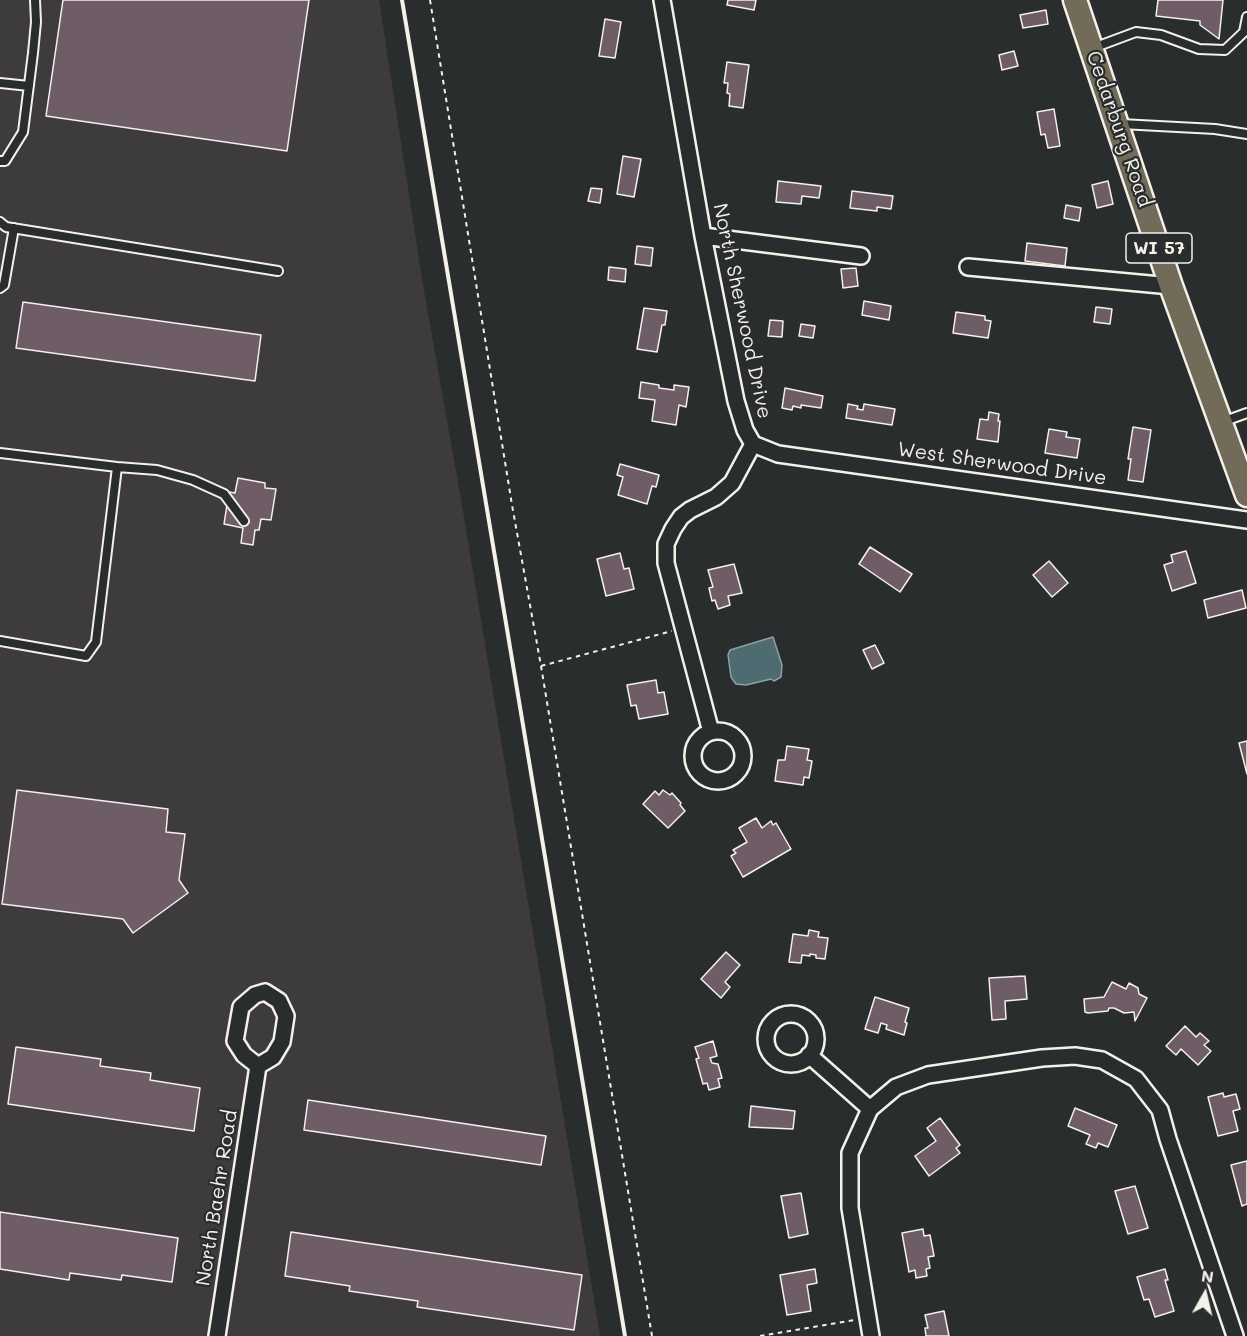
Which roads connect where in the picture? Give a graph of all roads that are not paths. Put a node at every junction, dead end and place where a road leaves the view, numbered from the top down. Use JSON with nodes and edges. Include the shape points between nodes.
{"nodes":[{"id":1,"x":35,"y":0,"type":"edge"},
{"id":2,"x":662,"y":0,"type":"edge"},
{"id":3,"x":1075,"y":0,"type":"edge"},
{"id":4,"x":1247,"y":17,"type":"edge"},
{"id":5,"x":1092,"y":48,"type":"junction"},
{"id":6,"x":0,"y":83,"type":"edge"},
{"id":7,"x":29,"y":86,"type":"junction"},
{"id":8,"x":1116,"y":124,"type":"junction"},
{"id":9,"x":1247,"y":134,"type":"edge"},
{"id":10,"x":0,"y":161,"type":"edge"},
{"id":11,"x":0,"y":222,"type":"edge"},
{"id":12,"x":14,"y":228,"type":"junction"},
{"id":13,"x":703,"y":236,"type":"junction"},
{"id":14,"x":861,"y":256,"type":"dead end"},
{"id":15,"x":968,"y":267,"type":"dead end"},
{"id":16,"x":278,"y":271,"type":"dead end"},
{"id":17,"x":1172,"y":286,"type":"junction"},
{"id":18,"x":0,"y":288,"type":"edge"},
{"id":19,"x":1247,"y":413,"type":"edge"},
{"id":20,"x":1221,"y":422,"type":"junction"},
{"id":21,"x":753,"y":444,"type":"junction"},
{"id":22,"x":0,"y":453,"type":"edge"},
{"id":23,"x":117,"y":467,"type":"junction"},
{"id":24,"x":1247,"y":495,"type":"edge"},
{"id":25,"x":1247,"y":520,"type":"edge"},
{"id":26,"x":244,"y":521,"type":"dead end"},
{"id":27,"x":0,"y":641,"type":"edge"},
{"id":28,"x":711,"y":732,"type":"dead end"},
{"id":29,"x":809,"y":1055,"type":"dead end"},
{"id":30,"x":258,"y":1066,"type":"junction"},
{"id":31,"x":870,"y":1109,"type":"junction"},
{"id":32,"x":217,"y":1336,"type":"edge"},
{"id":33,"x":871,"y":1336,"type":"edge"},
{"id":34,"x":1235,"y":1336,"type":"edge"}],
"edges":[{"from":1,"to":7,"type":"lane"},
{"from":2,"to":13,"type":"street","name":"North Sherwood Drive"},
{"from":3,"to":5,"type":"main road","name":"Cedarburg Road","number":"WI 57"},
{"from":4,"to":5,"type":"lane","via":[[1244,32],[1225,50],[1199,49],[1161,35],[1136,32]]},
{"from":5,"to":8,"type":"main road","name":"Cedarburg Road","number":"WI 57"},
{"from":6,"to":7,"type":"lane"},
{"from":7,"to":10,"type":"lane","via":[[23,132],[5,160]]},
{"from":8,"to":9,"type":"lane"},
{"from":8,"to":17,"type":"main road","name":"Cedarburg Road","number":"WI 57"},
{"from":11,"to":12,"type":"lane"},
{"from":12,"to":16,"type":"lane"},
{"from":12,"to":18,"type":"lane","via":[[4,285]]},
{"from":13,"to":14,"type":"street"},
{"from":13,"to":21,"type":"street","name":"North Sherwood Drive","via":[[736,401]]},
{"from":15,"to":17,"type":"street"},
{"from":17,"to":20,"type":"main road","name":"Cedarburg Road","number":"WI 57"},
{"from":19,"to":20,"type":"lane"},
{"from":20,"to":24,"type":"main road","name":"Cedarburg Road","number":"WI 57"},
{"from":21,"to":25,"type":"street","name":"West Sherwood Drive","via":[[778,454]]},
{"from":21,"to":28,"type":"street","name":"North Sherwood Drive","via":[[732,483],[681,517],[666,544],[666,563]]},
{"from":22,"to":23,"type":"lane"},
{"from":23,"to":26,"type":"lane","via":[[157,470],[193,480],[224,494]]},
{"from":23,"to":27,"type":"lane","via":[[96,642],[86,656]]},
{"from":29,"to":31,"type":"street"},
{"from":30,"to":30,"type":"street","via":[[273,1057],[282,1042],[286,1016],[279,1000],[266,992],[255,995],[241,1007],[235,1041]]},
{"from":30,"to":32,"type":"street","name":"North Baehr Road"},
{"from":31,"to":33,"type":"street","via":[[850,1153],[850,1208]]},
{"from":31,"to":34,"type":"street","via":[[896,1087],[928,1075],[1042,1058],[1075,1056],[1102,1060],[1136,1079],[1161,1110]]}]}
